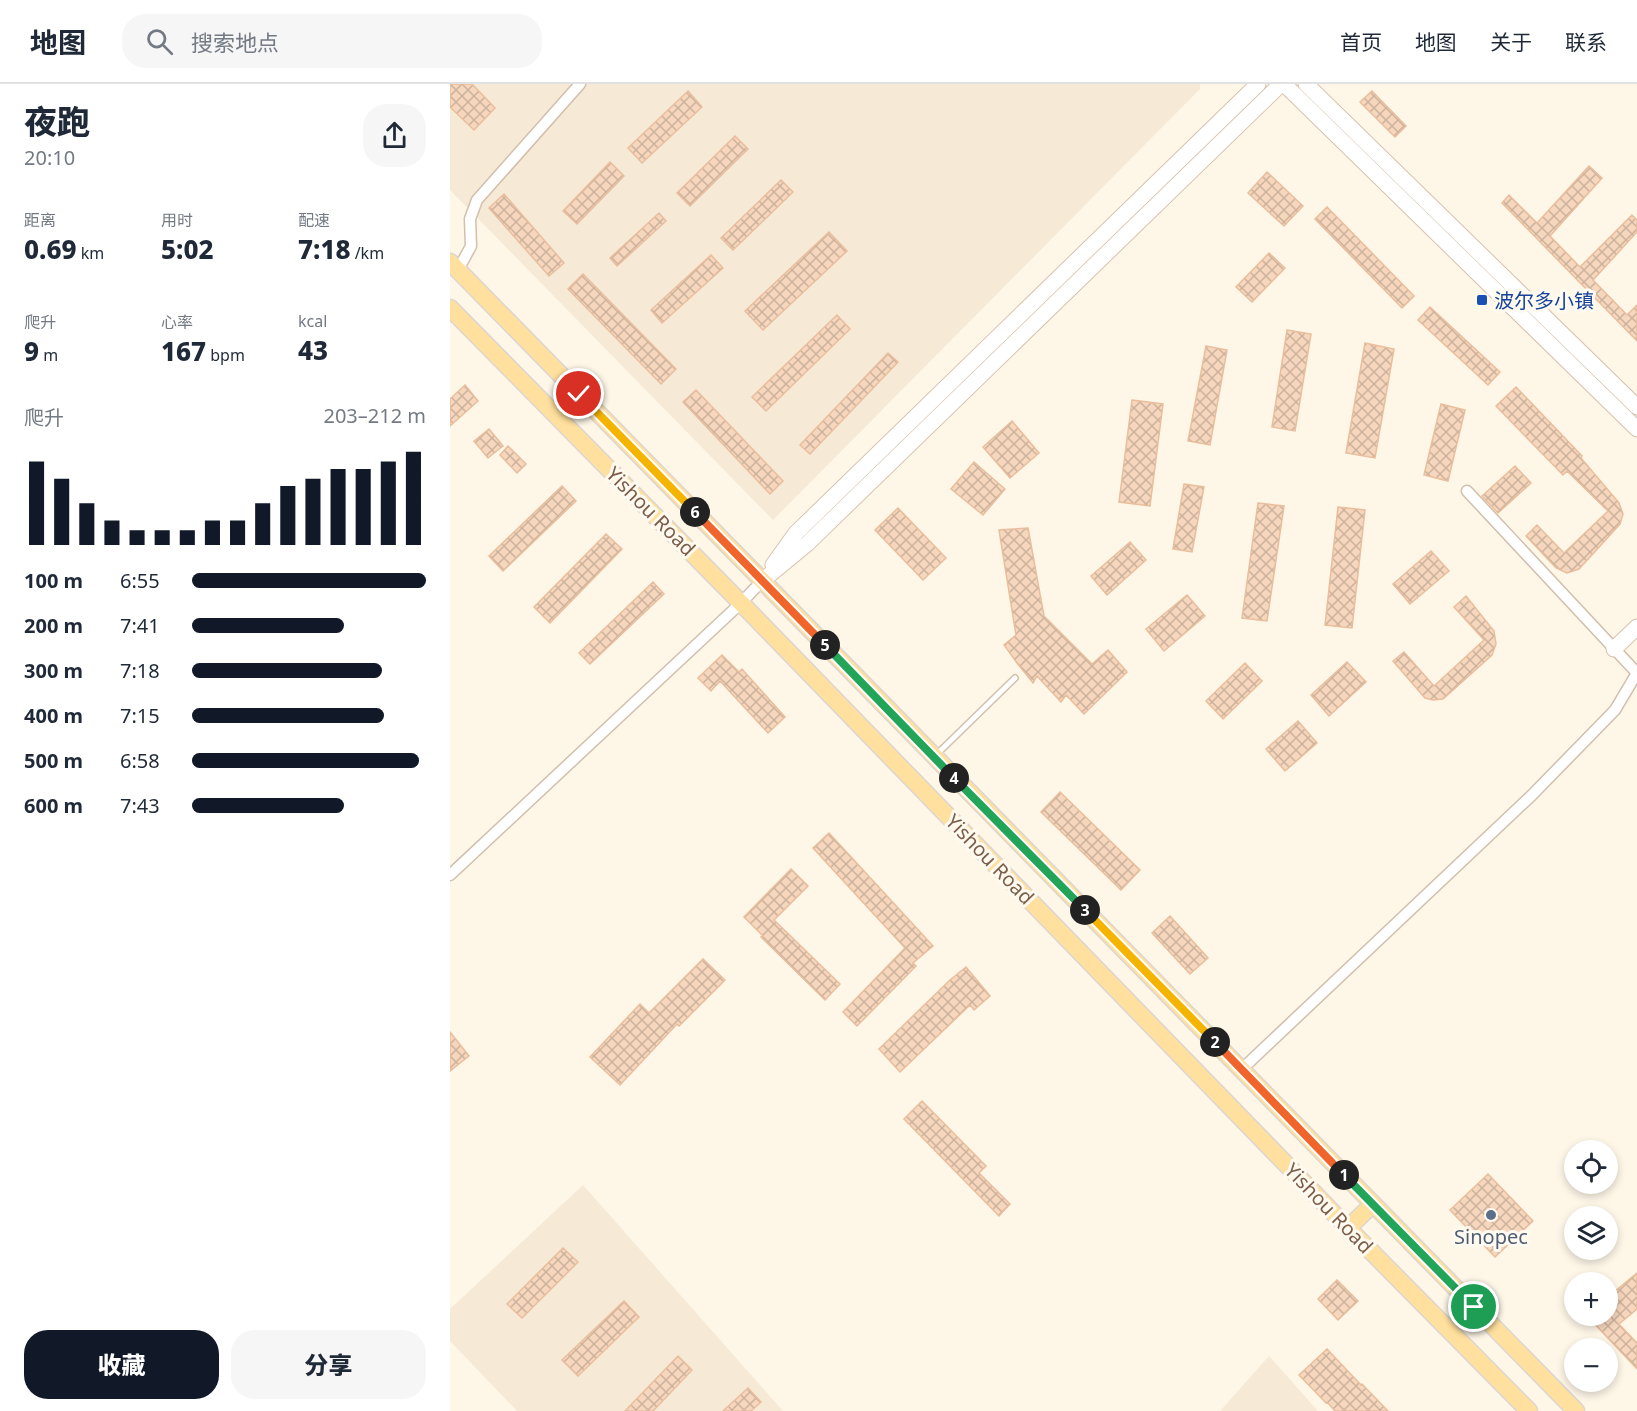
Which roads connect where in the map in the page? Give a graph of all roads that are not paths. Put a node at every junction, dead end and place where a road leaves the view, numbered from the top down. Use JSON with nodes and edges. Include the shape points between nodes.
{"nodes":[{"id":1,"x":580,"y":84,"type":"edge"},
{"id":2,"x":1258,"y":84,"type":"edge"},
{"id":3,"x":1283,"y":84,"type":"edge"},
{"id":4,"x":1306,"y":84,"type":"edge"},
{"id":5,"x":454,"y":266,"type":"edge"},
{"id":6,"x":450,"y":308,"type":"edge"},
{"id":7,"x":1637,"y":407,"type":"edge"},
{"id":8,"x":1637,"y":429,"type":"edge"},
{"id":9,"x":1467,"y":491,"type":"dead end"},
{"id":10,"x":762,"y":580,"type":"junction"},
{"id":11,"x":741,"y":603,"type":"junction"},
{"id":12,"x":1637,"y":627,"type":"edge"},
{"id":13,"x":1614,"y":649,"type":"junction"},
{"id":14,"x":1637,"y":673,"type":"edge"},
{"id":15,"x":1015,"y":678,"type":"dead end"},
{"id":16,"x":934,"y":757,"type":"junction"},
{"id":17,"x":450,"y":875,"type":"edge"},
{"id":18,"x":1242,"y":1070,"type":"junction"},
{"id":19,"x":1373,"y":1204,"type":"junction"},
{"id":20,"x":1348,"y":1228,"type":"junction"},
{"id":21,"x":1529,"y":1411,"type":"edge"},
{"id":22,"x":1576,"y":1411,"type":"edge"}],
"edges":[{"from":1,"to":5,"type":"street","via":[[477,200],[470,219],[471,246]]},
{"from":2,"to":10,"type":"street","via":[[796,533]]},
{"from":3,"to":8,"type":"street"},
{"from":3,"to":10,"type":"street","via":[[807,544]]},
{"from":4,"to":7,"type":"street"},
{"from":5,"to":10,"type":"main road","name":"Yishou Road"},
{"from":6,"to":11,"type":"main road","name":"Yishou Road"},
{"from":9,"to":13,"type":"street"},
{"from":10,"to":11,"type":"street"},
{"from":10,"to":16,"type":"main road","name":"Yishou Road"},
{"from":11,"to":17,"type":"street"},
{"from":11,"to":20,"type":"main road","name":"Yishou Road"},
{"from":12,"to":13,"type":"street"},
{"from":13,"to":14,"type":"street"},
{"from":14,"to":18,"type":"street","via":[[1615,710],[1532,795]]},
{"from":15,"to":16,"type":"lane"},
{"from":16,"to":18,"type":"main road","name":"Yishou Road"},
{"from":18,"to":19,"type":"main road","name":"Yishou Road"},
{"from":19,"to":20,"type":"main road"},
{"from":19,"to":22,"type":"main road","name":"Yishou Road"},
{"from":20,"to":21,"type":"main road","name":"Yishou Road"}]}
